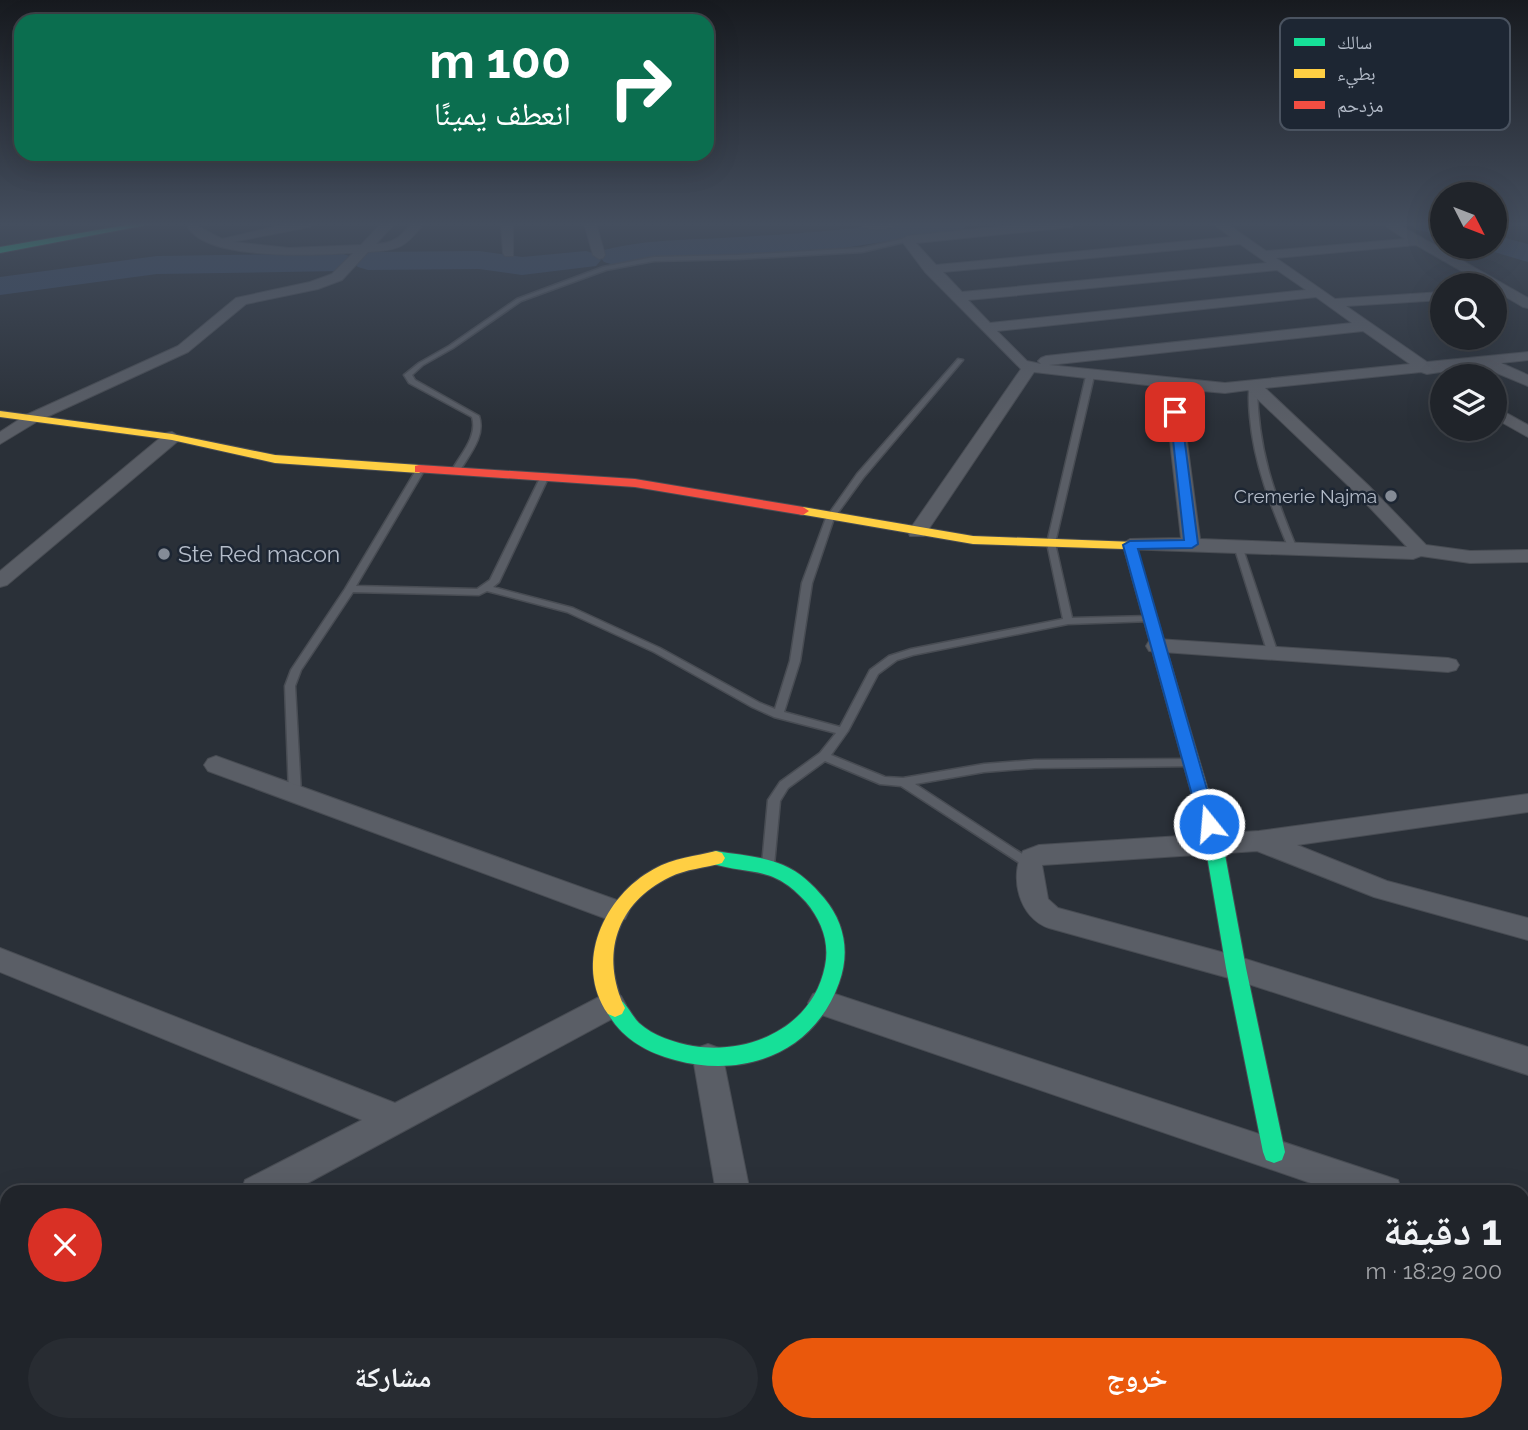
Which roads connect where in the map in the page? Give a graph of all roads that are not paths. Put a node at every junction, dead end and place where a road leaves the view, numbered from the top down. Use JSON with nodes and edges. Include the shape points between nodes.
{"nodes":[{"id":1,"x":287,"y":290,"type":"edge"},
{"id":2,"x":547,"y":290,"type":"edge"},
{"id":3,"x":950,"y":290,"type":"edge"},
{"id":4,"x":1033,"y":290,"type":"edge"},
{"id":5,"x":1314,"y":290,"type":"edge"},
{"id":6,"x":1319,"y":293,"type":"junction"},
{"id":7,"x":1507,"y":294,"type":"edge"},
{"id":8,"x":957,"y":297,"type":"junction"},
{"id":9,"x":1430,"y":297,"type":"edge"},
{"id":10,"x":1333,"y":303,"type":"junction"},
{"id":11,"x":1528,"y":304,"type":"edge"},
{"id":12,"x":1366,"y":326,"type":"junction"},
{"id":13,"x":986,"y":328,"type":"junction"},
{"id":14,"x":1528,"y":356,"type":"edge"},
{"id":15,"x":960,"y":360,"type":"dead end"},
{"id":16,"x":1482,"y":360,"type":"junction"},
{"id":17,"x":1026,"y":366,"type":"junction"},
{"id":18,"x":1424,"y":366,"type":"junction"},
{"id":19,"x":1430,"y":370,"type":"edge"},
{"id":20,"x":1090,"y":376,"type":"junction"},
{"id":21,"x":1528,"y":381,"type":"edge"},
{"id":22,"x":1172,"y":385,"type":"junction"},
{"id":23,"x":1253,"y":386,"type":"junction"},
{"id":24,"x":0,"y":414,"type":"edge"},
{"id":25,"x":32,"y":418,"type":"junction"},
{"id":26,"x":1507,"y":419,"type":"edge"},
{"id":27,"x":1528,"y":432,"type":"edge"},
{"id":28,"x":172,"y":437,"type":"junction"},
{"id":29,"x":0,"y":439,"type":"edge"},
{"id":30,"x":421,"y":469,"type":"junction"},
{"id":31,"x":456,"y":470,"type":"junction"},
{"id":32,"x":545,"y":475,"type":"junction"},
{"id":33,"x":830,"y":518,"type":"junction"},
{"id":34,"x":917,"y":532,"type":"junction"},
{"id":35,"x":1051,"y":542,"type":"junction"},
{"id":36,"x":1192,"y":544,"type":"junction"},
{"id":37,"x":1130,"y":545,"type":"junction"},
{"id":38,"x":1238,"y":546,"type":"junction"},
{"id":39,"x":1293,"y":549,"type":"junction"},
{"id":40,"x":1417,"y":550,"type":"junction"},
{"id":41,"x":1528,"y":556,"type":"edge"},
{"id":42,"x":0,"y":581,"type":"edge"},
{"id":43,"x":488,"y":588,"type":"junction"},
{"id":44,"x":350,"y":589,"type":"junction"},
{"id":45,"x":1149,"y":619,"type":"junction"},
{"id":46,"x":1068,"y":621,"type":"junction"},
{"id":47,"x":1157,"y":646,"type":"junction"},
{"id":48,"x":1272,"y":654,"type":"junction"},
{"id":49,"x":1448,"y":665,"type":"dead end"},
{"id":50,"x":778,"y":715,"type":"junction"},
{"id":51,"x":843,"y":731,"type":"junction"},
{"id":52,"x":824,"y":756,"type":"junction"},
{"id":53,"x":1191,"y":763,"type":"junction"},
{"id":54,"x":216,"y":765,"type":"dead end"},
{"id":55,"x":903,"y":782,"type":"junction"},
{"id":56,"x":295,"y":794,"type":"junction"},
{"id":57,"x":1528,"y":803,"type":"edge"},
{"id":58,"x":1259,"y":841,"type":"junction"},
{"id":59,"x":1214,"y":844,"type":"junction"},
{"id":60,"x":1028,"y":864,"type":"junction"},
{"id":61,"x":768,"y":865,"type":"junction"},
{"id":62,"x":615,"y":911,"type":"junction"},
{"id":63,"x":1528,"y":929,"type":"edge"},
{"id":64,"x":0,"y":960,"type":"edge"},
{"id":65,"x":1236,"y":968,"type":"junction"},
{"id":66,"x":824,"y":1003,"type":"junction"},
{"id":67,"x":611,"y":1005,"type":"junction"},
{"id":68,"x":708,"y":1058,"type":"junction"},
{"id":69,"x":1528,"y":1061,"type":"edge"},
{"id":70,"x":395,"y":1118,"type":"junction"},
{"id":71,"x":1274,"y":1152,"type":"junction"},
{"id":72,"x":270,"y":1185,"type":"edge"},
{"id":73,"x":732,"y":1185,"type":"edge"},
{"id":74,"x":1366,"y":1185,"type":"edge"}],
"edges":[{"from":1,"to":25,"type":"street","via":[[241,302],[174,354]]},
{"from":2,"to":31,"type":"lane","via":[[519,300],[408,375],[412,382],[478,421],[478,430]]},
{"from":3,"to":8,"type":"street"},
{"from":4,"to":8,"type":"street"},
{"from":5,"to":6,"type":"street"},
{"from":6,"to":10,"type":"street"},
{"from":6,"to":13,"type":"street"},
{"from":7,"to":11,"type":"street"},
{"from":8,"to":13,"type":"street"},
{"from":9,"to":10,"type":"street"},
{"from":10,"to":12,"type":"street"},
{"from":12,"to":17,"type":"street"},
{"from":12,"to":18,"type":"street"},
{"from":13,"to":17,"type":"street"},
{"from":14,"to":16,"type":"street"},
{"from":15,"to":33,"type":"lane","via":[[860,476]]},
{"from":16,"to":18,"type":"street"},
{"from":16,"to":21,"type":"street"},
{"from":17,"to":20,"type":"street"},
{"from":17,"to":34,"type":"street"},
{"from":18,"to":19,"type":"street"},
{"from":18,"to":23,"type":"street"},
{"from":20,"to":22,"type":"street"},
{"from":20,"to":35,"type":"lane"},
{"from":22,"to":23,"type":"street"},
{"from":22,"to":36,"type":"street"},
{"from":23,"to":39,"type":"lane","via":[[1253,423],[1264,479]]},
{"from":23,"to":40,"type":"street","via":[[1363,490]]},
{"from":24,"to":25,"type":"street"},
{"from":25,"to":28,"type":"street"},
{"from":25,"to":29,"type":"street"},
{"from":26,"to":27,"type":"street"},
{"from":28,"to":30,"type":"street","via":[[275,459]]},
{"from":28,"to":42,"type":"street"},
{"from":30,"to":31,"type":"street"},
{"from":30,"to":44,"type":"lane"},
{"from":31,"to":32,"type":"street"},
{"from":32,"to":33,"type":"street","via":[[635,483]]},
{"from":32,"to":43,"type":"lane"},
{"from":33,"to":34,"type":"street"},
{"from":33,"to":50,"type":"lane","via":[[807,583],[795,661]]},
{"from":34,"to":35,"type":"street","via":[[973,540]]},
{"from":35,"to":37,"type":"street"},
{"from":35,"to":46,"type":"lane"},
{"from":36,"to":37,"type":"street"},
{"from":36,"to":38,"type":"street"},
{"from":37,"to":45,"type":"street"},
{"from":38,"to":39,"type":"street"},
{"from":38,"to":48,"type":"lane"},
{"from":39,"to":40,"type":"street"},
{"from":40,"to":41,"type":"street","via":[[1470,557]]},
{"from":43,"to":44,"type":"lane","via":[[479,592]]},
{"from":43,"to":50,"type":"lane","via":[[570,610]]},
{"from":44,"to":56,"type":"lane","via":[[290,685]]},
{"from":45,"to":46,"type":"lane"},
{"from":45,"to":47,"type":"street"},
{"from":46,"to":51,"type":"lane","via":[[892,658],[874,672]]},
{"from":47,"to":48,"type":"street"},
{"from":47,"to":53,"type":"street"},
{"from":48,"to":49,"type":"street"},
{"from":50,"to":51,"type":"lane"},
{"from":51,"to":52,"type":"lane"},
{"from":52,"to":55,"type":"lane","via":[[884,781]]},
{"from":52,"to":61,"type":"lane","via":[[784,785],[774,800]]},
{"from":53,"to":55,"type":"lane","via":[[1035,764]]},
{"from":53,"to":59,"type":"street"},
{"from":54,"to":56,"type":"street"},
{"from":55,"to":60,"type":"lane"},
{"from":56,"to":62,"type":"street"},
{"from":57,"to":58,"type":"street"},
{"from":58,"to":59,"type":"street"},
{"from":58,"to":63,"type":"street","via":[[1383,890]]},
{"from":59,"to":60,"type":"street","via":[[1039,855]]},
{"from":59,"to":65,"type":"street"},
{"from":60,"to":65,"type":"street","via":[[1035,904],[1049,917]]},
{"from":61,"to":62,"type":"street","via":[[716,858],[677,865],[642,884]]},
{"from":61,"to":66,"type":"street","via":[[802,883],[831,920],[838,943],[838,968]]},
{"from":62,"to":67,"type":"street","via":[[604,933],[600,957]]},
{"from":64,"to":70,"type":"street"},
{"from":65,"to":69,"type":"street"},
{"from":65,"to":71,"type":"street"},
{"from":66,"to":68,"type":"street","via":[[806,1024],[769,1047],[740,1056]]},
{"from":66,"to":71,"type":"street"},
{"from":67,"to":68,"type":"street","via":[[651,1042]]},
{"from":67,"to":70,"type":"street"},
{"from":68,"to":73,"type":"street"},
{"from":70,"to":72,"type":"street"},
{"from":71,"to":74,"type":"street"}]}
